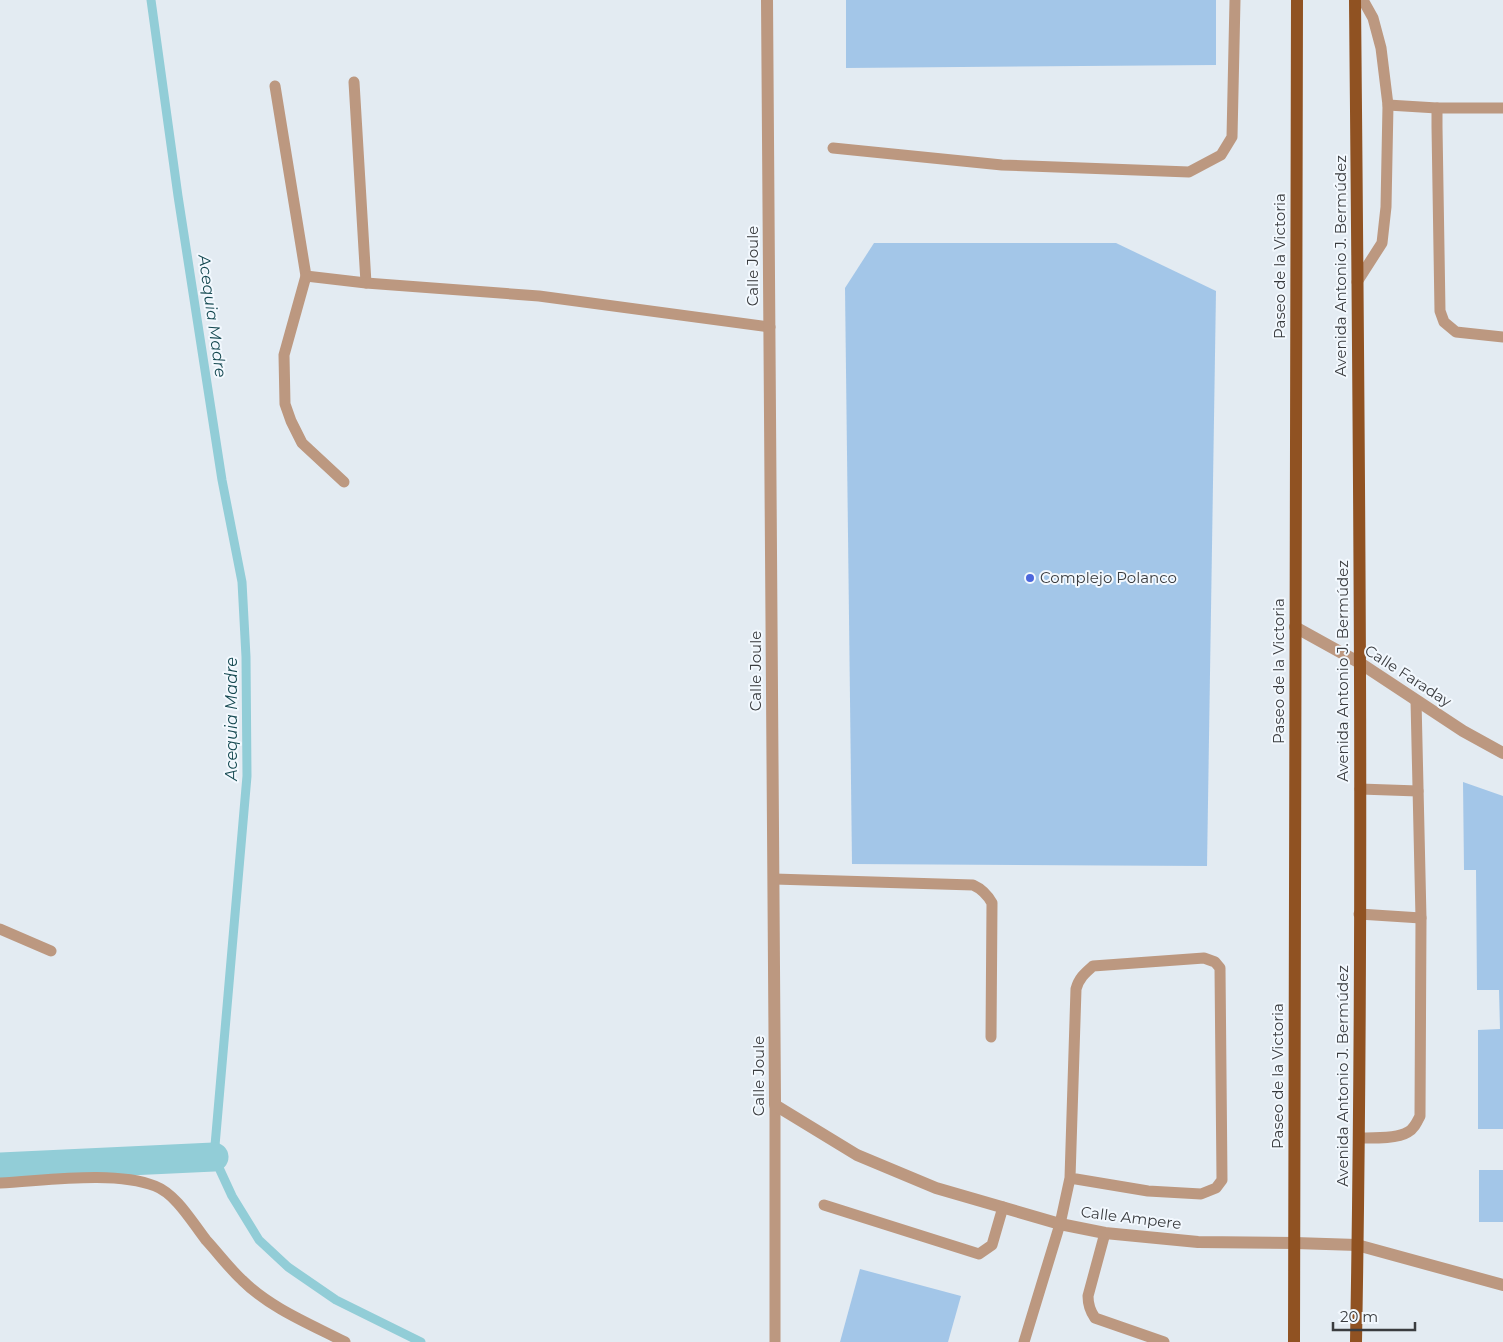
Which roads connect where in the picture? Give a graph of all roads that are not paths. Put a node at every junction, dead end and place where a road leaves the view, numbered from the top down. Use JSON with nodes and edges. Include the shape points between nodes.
{"nodes":[{"id":1,"x":767,"y":0,"type":"edge"},
{"id":2,"x":1235,"y":0,"type":"edge"},
{"id":3,"x":1297,"y":0,"type":"edge"},
{"id":4,"x":1355,"y":0,"type":"edge"},
{"id":5,"x":1363,"y":0,"type":"edge"},
{"id":6,"x":354,"y":82,"type":"dead end"},
{"id":7,"x":275,"y":86,"type":"dead end"},
{"id":8,"x":1388,"y":105,"type":"junction"},
{"id":9,"x":1437,"y":108,"type":"junction"},
{"id":10,"x":1503,"y":108,"type":"edge"},
{"id":11,"x":833,"y":148,"type":"dead end"},
{"id":12,"x":306,"y":276,"type":"junction"},
{"id":13,"x":1357,"y":282,"type":"junction"},
{"id":14,"x":366,"y":283,"type":"junction"},
{"id":15,"x":770,"y":327,"type":"junction"},
{"id":16,"x":1503,"y":337,"type":"edge"},
{"id":17,"x":344,"y":482,"type":"dead end"},
{"id":18,"x":1295,"y":627,"type":"junction"},
{"id":19,"x":1360,"y":663,"type":"junction"},
{"id":20,"x":1416,"y":700,"type":"junction"},
{"id":21,"x":1503,"y":753,"type":"edge"},
{"id":22,"x":1360,"y":789,"type":"junction"},
{"id":23,"x":1418,"y":791,"type":"junction"},
{"id":24,"x":774,"y":879,"type":"junction"},
{"id":25,"x":1360,"y":914,"type":"junction"},
{"id":26,"x":1422,"y":918,"type":"junction"},
{"id":27,"x":0,"y":929,"type":"edge"},
{"id":28,"x":51,"y":951,"type":"dead end"},
{"id":29,"x":991,"y":1036,"type":"dead end"},
{"id":30,"x":775,"y":1105,"type":"junction"},
{"id":31,"x":1359,"y":1138,"type":"junction"},
{"id":32,"x":1070,"y":1178,"type":"junction"},
{"id":33,"x":0,"y":1183,"type":"edge"},
{"id":34,"x":824,"y":1205,"type":"dead end"},
{"id":35,"x":1003,"y":1207,"type":"junction"},
{"id":36,"x":1060,"y":1224,"type":"junction"},
{"id":37,"x":1105,"y":1234,"type":"junction"},
{"id":38,"x":1294,"y":1243,"type":"junction"},
{"id":39,"x":1357,"y":1245,"type":"junction"},
{"id":40,"x":1503,"y":1285,"type":"edge"},
{"id":41,"x":345,"y":1342,"type":"edge"},
{"id":42,"x":775,"y":1342,"type":"edge"},
{"id":43,"x":1024,"y":1342,"type":"edge"},
{"id":44,"x":1164,"y":1342,"type":"edge"},
{"id":45,"x":1294,"y":1342,"type":"edge"},
{"id":46,"x":1356,"y":1342,"type":"edge"}],
"edges":[{"from":1,"to":15,"type":"street","name":"Calle Joule"},
{"from":2,"to":11,"type":"lane","via":[[1232,137],[1221,155],[1189,172],[1002,165]]},
{"from":3,"to":18,"type":"main road","name":"Paseo de la Victoria"},
{"from":4,"to":13,"type":"main road","name":"Avenida Antonio J. Bermúdez"},
{"from":5,"to":8,"type":"lane","via":[[1373,18],[1381,48]]},
{"from":6,"to":14,"type":"lane"},
{"from":7,"to":12,"type":"lane"},
{"from":8,"to":9,"type":"lane"},
{"from":8,"to":13,"type":"lane","via":[[1382,243]]},
{"from":9,"to":10,"type":"lane"},
{"from":9,"to":16,"type":"lane","via":[[1440,311],[1448,327],[1456,332]]},
{"from":12,"to":14,"type":"lane"},
{"from":12,"to":17,"type":"lane","via":[[284,355],[285,404],[302,443]]},
{"from":13,"to":19,"type":"main road","name":"Avenida Antonio J. Bermúdez"},
{"from":14,"to":15,"type":"lane","via":[[539,296]]},
{"from":15,"to":24,"type":"street","name":"Calle Joule"},
{"from":18,"to":19,"type":"street","name":"Calle Faraday"},
{"from":18,"to":38,"type":"main road","name":"Paseo de la Victoria"},
{"from":19,"to":20,"type":"street","name":"Calle Faraday"},
{"from":19,"to":22,"type":"main road","name":"Avenida Antonio J. Bermúdez"},
{"from":20,"to":21,"type":"street","name":"Calle Faraday"},
{"from":20,"to":23,"type":"lane"},
{"from":22,"to":23,"type":"lane"},
{"from":22,"to":25,"type":"main road","name":"Avenida Antonio J. Bermúdez"},
{"from":23,"to":26,"type":"lane"},
{"from":24,"to":29,"type":"lane","via":[[973,885],[981,888],[992,902]]},
{"from":24,"to":30,"type":"street","name":"Calle Joule"},
{"from":25,"to":26,"type":"lane"},
{"from":25,"to":31,"type":"main road","name":"Avenida Antonio J. Bermúdez"},
{"from":26,"to":31,"type":"lane","via":[[1420,1116],[1415,1126],[1400,1135]]},
{"from":27,"to":28,"type":"lane"},
{"from":30,"to":35,"type":"street","name":"Calle Ampere","via":[[857,1155],[936,1188]]},
{"from":30,"to":42,"type":"lane","name":"Calle Joule"},
{"from":31,"to":39,"type":"main road","name":"Avenida Antonio J. Bermúdez"},
{"from":32,"to":32,"type":"lane","via":[[1148,1191],[1202,1194],[1216,1188],[1222,1180],[1220,968],[1215,962],[1204,958],[1093,966],[1078,981]]},
{"from":32,"to":36,"type":"lane"},
{"from":33,"to":41,"type":"lane","via":[[130,1178],[156,1186],[177,1202],[242,1281],[278,1308]]},
{"from":34,"to":35,"type":"lane","via":[[979,1254],[992,1245]]},
{"from":35,"to":36,"type":"street","name":"Calle Ampere"},
{"from":36,"to":37,"type":"street","name":"Calle Ampere"},
{"from":36,"to":43,"type":"lane"},
{"from":37,"to":38,"type":"street","name":"Calle Ampere","via":[[1198,1242]]},
{"from":37,"to":44,"type":"lane","via":[[1088,1296],[1091,1312],[1095,1318]]},
{"from":38,"to":39,"type":"street","name":"Calle Ampere"},
{"from":38,"to":45,"type":"main road","name":"Paseo de la Victoria"},
{"from":39,"to":40,"type":"street","name":"Calle Ampere"},
{"from":39,"to":46,"type":"main road","name":"Avenida Antonio J. Bermúdez"}]}
